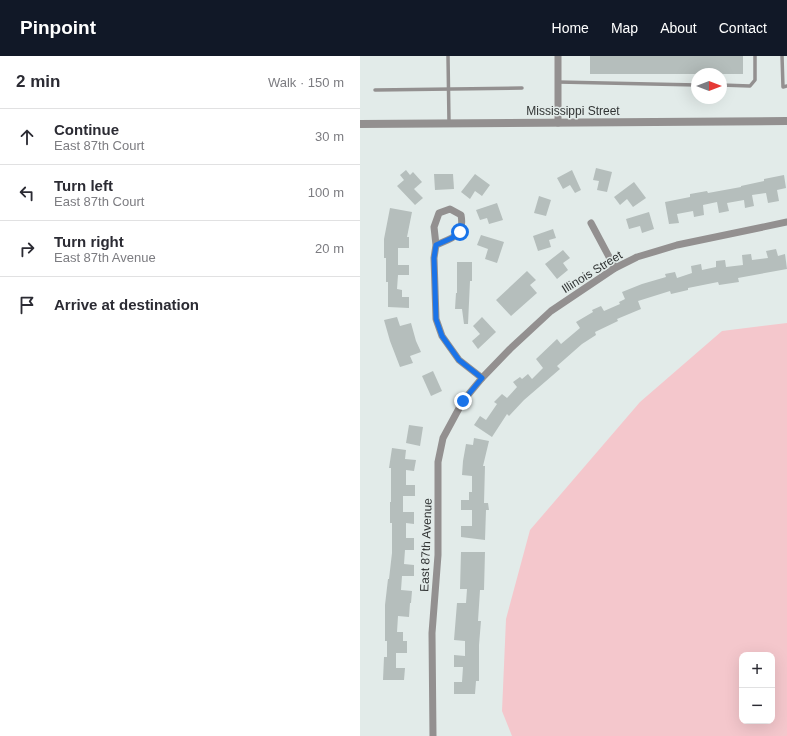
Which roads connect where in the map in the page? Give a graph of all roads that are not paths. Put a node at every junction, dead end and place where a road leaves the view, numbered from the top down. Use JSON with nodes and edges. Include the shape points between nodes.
{"nodes":[{"id":1,"x":448,"y":56,"type":"edge"},
{"id":2,"x":558,"y":56,"type":"edge"},
{"id":3,"x":755,"y":56,"type":"edge"},
{"id":4,"x":782,"y":56,"type":"edge"},
{"id":5,"x":558,"y":82,"type":"junction"},
{"id":6,"x":691,"y":85,"type":"edge"},
{"id":7,"x":727,"y":85,"type":"edge"},
{"id":8,"x":787,"y":86,"type":"edge"},
{"id":9,"x":522,"y":88,"type":"dead end"},
{"id":10,"x":375,"y":90,"type":"dead end"},
{"id":11,"x":448,"y":90,"type":"junction"},
{"id":12,"x":787,"y":122,"type":"edge"},
{"id":13,"x":558,"y":123,"type":"junction"},
{"id":14,"x":360,"y":124,"type":"edge"},
{"id":15,"x":449,"y":124,"type":"junction"},
{"id":16,"x":787,"y":222,"type":"edge"},
{"id":17,"x":591,"y":223,"type":"dead end"},
{"id":18,"x":436,"y":245,"type":"junction"},
{"id":19,"x":614,"y":268,"type":"junction"},
{"id":20,"x":482,"y":378,"type":"junction"},
{"id":21,"x":433,"y":736,"type":"edge"}],
"edges":[{"from":1,"to":11,"type":"lane"},
{"from":2,"to":5,"type":"street"},
{"from":3,"to":7,"type":"lane","via":[[755,80],[750,86]]},
{"from":4,"to":8,"type":"lane","via":[[783,87]]},
{"from":5,"to":6,"type":"lane"},
{"from":5,"to":13,"type":"street"},
{"from":9,"to":11,"type":"lane"},
{"from":10,"to":11,"type":"lane"},
{"from":11,"to":15,"type":"lane"},
{"from":12,"to":13,"type":"street","name":"Mississippi Street"},
{"from":13,"to":15,"type":"street","name":"Mississippi Street"},
{"from":14,"to":15,"type":"street","name":"Mississippi Street"},
{"from":16,"to":19,"type":"street","name":"Illinois Street","via":[[677,245],[637,257]]},
{"from":17,"to":19,"type":"street"},
{"from":18,"to":18,"type":"street","via":[[434,227],[439,213],[450,209],[461,215],[463,224],[460,232]]},
{"from":18,"to":20,"type":"street","via":[[436,319],[442,336],[459,360]]},
{"from":19,"to":20,"type":"street","name":"Illinois Street","via":[[551,311]]},
{"from":20,"to":21,"type":"street","name":"East 87th Avenue","via":[[463,401],[448,427],[438,462],[438,555],[432,633]]}]}
